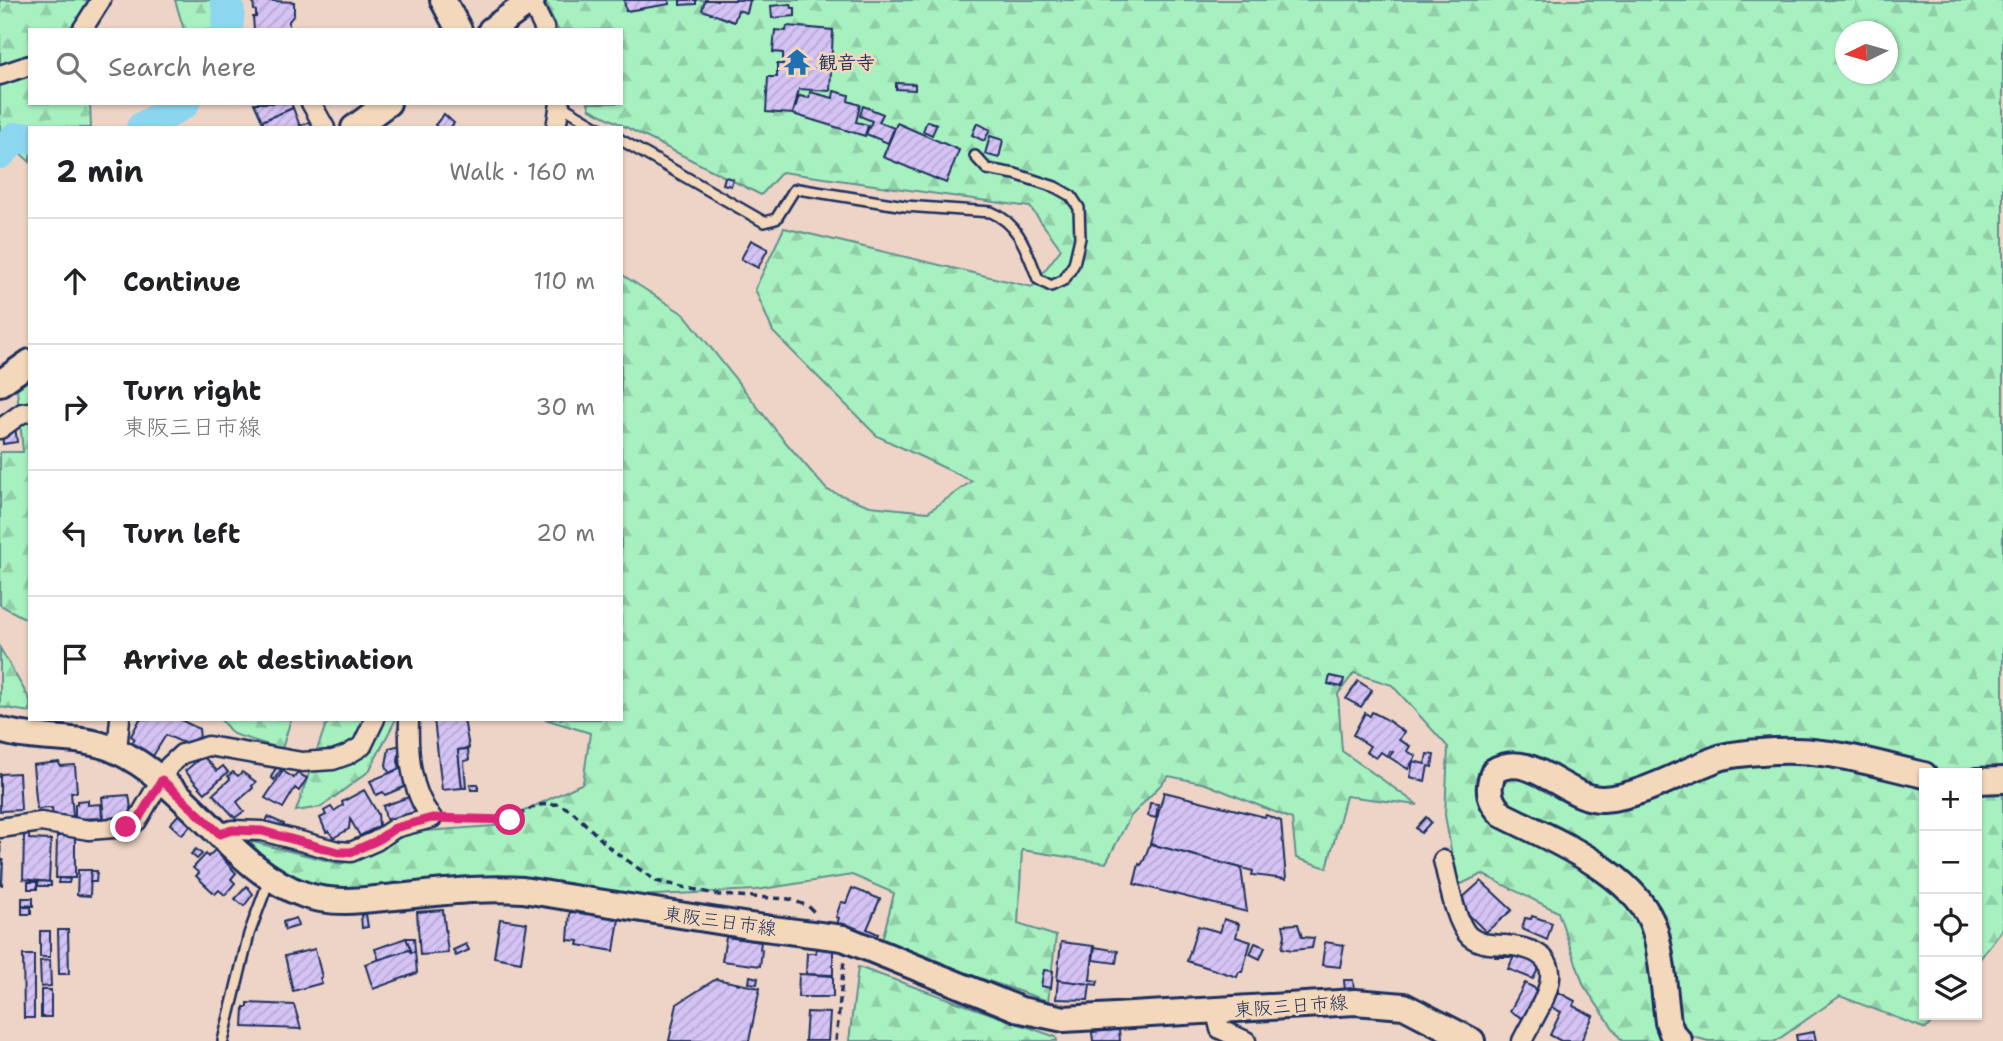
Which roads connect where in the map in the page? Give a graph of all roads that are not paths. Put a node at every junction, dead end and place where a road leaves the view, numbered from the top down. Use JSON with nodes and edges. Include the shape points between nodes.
{"nodes":[{"id":1,"x":102,"y":0,"type":"edge"},
{"id":2,"x":443,"y":0,"type":"edge"},
{"id":3,"x":532,"y":1,"type":"edge"},
{"id":4,"x":83,"y":28,"type":"edge"},
{"id":5,"x":458,"y":28,"type":"edge"},
{"id":6,"x":494,"y":28,"type":"edge"},
{"id":7,"x":544,"y":28,"type":"edge"},
{"id":8,"x":28,"y":66,"type":"edge"},
{"id":9,"x":0,"y":75,"type":"edge"},
{"id":10,"x":312,"y":105,"type":"edge"},
{"id":11,"x":385,"y":105,"type":"edge"},
{"id":12,"x":558,"y":105,"type":"edge"},
{"id":13,"x":560,"y":105,"type":"edge"},
{"id":14,"x":324,"y":126,"type":"edge"},
{"id":15,"x":357,"y":126,"type":"edge"},
{"id":16,"x":556,"y":126,"type":"edge"},
{"id":17,"x":596,"y":126,"type":"edge"},
{"id":18,"x":623,"y":142,"type":"edge"},
{"id":19,"x":975,"y":156,"type":"dead end"},
{"id":20,"x":28,"y":363,"type":"edge"},
{"id":21,"x":0,"y":383,"type":"edge"},
{"id":22,"x":28,"y":412,"type":"edge"},
{"id":23,"x":0,"y":429,"type":"edge"},
{"id":24,"x":120,"y":721,"type":"edge"},
{"id":25,"x":374,"y":721,"type":"edge"},
{"id":26,"x":409,"y":721,"type":"edge"},
{"id":27,"x":0,"y":730,"type":"edge"},
{"id":28,"x":117,"y":750,"type":"junction"},
{"id":29,"x":1919,"y":774,"type":"edge"},
{"id":30,"x":162,"y":780,"type":"junction"},
{"id":31,"x":2003,"y":780,"type":"edge"},
{"id":32,"x":1982,"y":781,"type":"edge"},
{"id":33,"x":0,"y":828,"type":"edge"},
{"id":34,"x":220,"y":834,"type":"junction"},
{"id":35,"x":1443,"y":860,"type":"dead end"},
{"id":36,"x":269,"y":879,"type":"junction"},
{"id":37,"x":1216,"y":1012,"type":"junction"},
{"id":38,"x":223,"y":1041,"type":"edge"},
{"id":39,"x":1246,"y":1041,"type":"edge"},
{"id":40,"x":1472,"y":1041,"type":"edge"},
{"id":41,"x":1522,"y":1041,"type":"edge"},
{"id":42,"x":1679,"y":1041,"type":"edge"}],
"edges":[{"from":1,"to":4,"type":"street"},
{"from":2,"to":5,"type":"main road"},
{"from":3,"to":6,"type":"main road"},
{"from":3,"to":7,"type":"street"},
{"from":8,"to":9,"type":"street"},
{"from":10,"to":14,"type":"street"},
{"from":11,"to":15,"type":"main road"},
{"from":12,"to":16,"type":"street"},
{"from":13,"to":17,"type":"lane"},
{"from":18,"to":19,"type":"lane","via":[[764,222],[776,219],[798,189],[905,206],[991,212],[1003,216],[1022,239],[1038,279],[1051,286],[1063,280],[1074,264],[1080,238],[1079,208],[1071,195],[987,169]]},
{"from":20,"to":21,"type":"main road"},
{"from":22,"to":23,"type":"street"},
{"from":24,"to":28,"type":"street"},
{"from":25,"to":30,"type":"street","via":[[362,746],[333,760],[302,762],[208,746],[181,754]]},
{"from":26,"to":34,"type":"street","via":[[415,786],[432,818],[395,828],[351,852],[262,831]]},
{"from":27,"to":28,"type":"main road","name":"東阪三日市線"},
{"from":28,"to":30,"type":"main road","name":"東阪三日市線"},
{"from":29,"to":42,"type":"main road","via":[[1838,753],[1776,750],[1726,756],[1627,795],[1599,799],[1524,766],[1511,764],[1494,771],[1489,792],[1494,807],[1589,860],[1645,908],[1655,931],[1668,1022]]},
{"from":30,"to":33,"type":"street","via":[[137,821],[126,827],[89,830],[41,822]]},
{"from":30,"to":34,"type":"main road","name":"東阪三日市線"},
{"from":31,"to":32,"type":"main road"},
{"from":34,"to":36,"type":"main road","name":"東阪三日市線"},
{"from":35,"to":41,"type":"street","via":[[1467,934],[1480,943],[1528,947],[1552,969],[1550,985]]},
{"from":36,"to":37,"type":"main road","name":"東阪三日市線","via":[[306,896],[350,901],[491,888],[523,890],[833,936],[1021,1010],[1064,1019]]},
{"from":36,"to":38,"type":"lane","via":[[249,934]]},
{"from":37,"to":39,"type":"street","via":[[1220,1029]]},
{"from":37,"to":40,"type":"main road","name":"東阪三日市線","via":[[1355,1002],[1404,1006]]}]}
